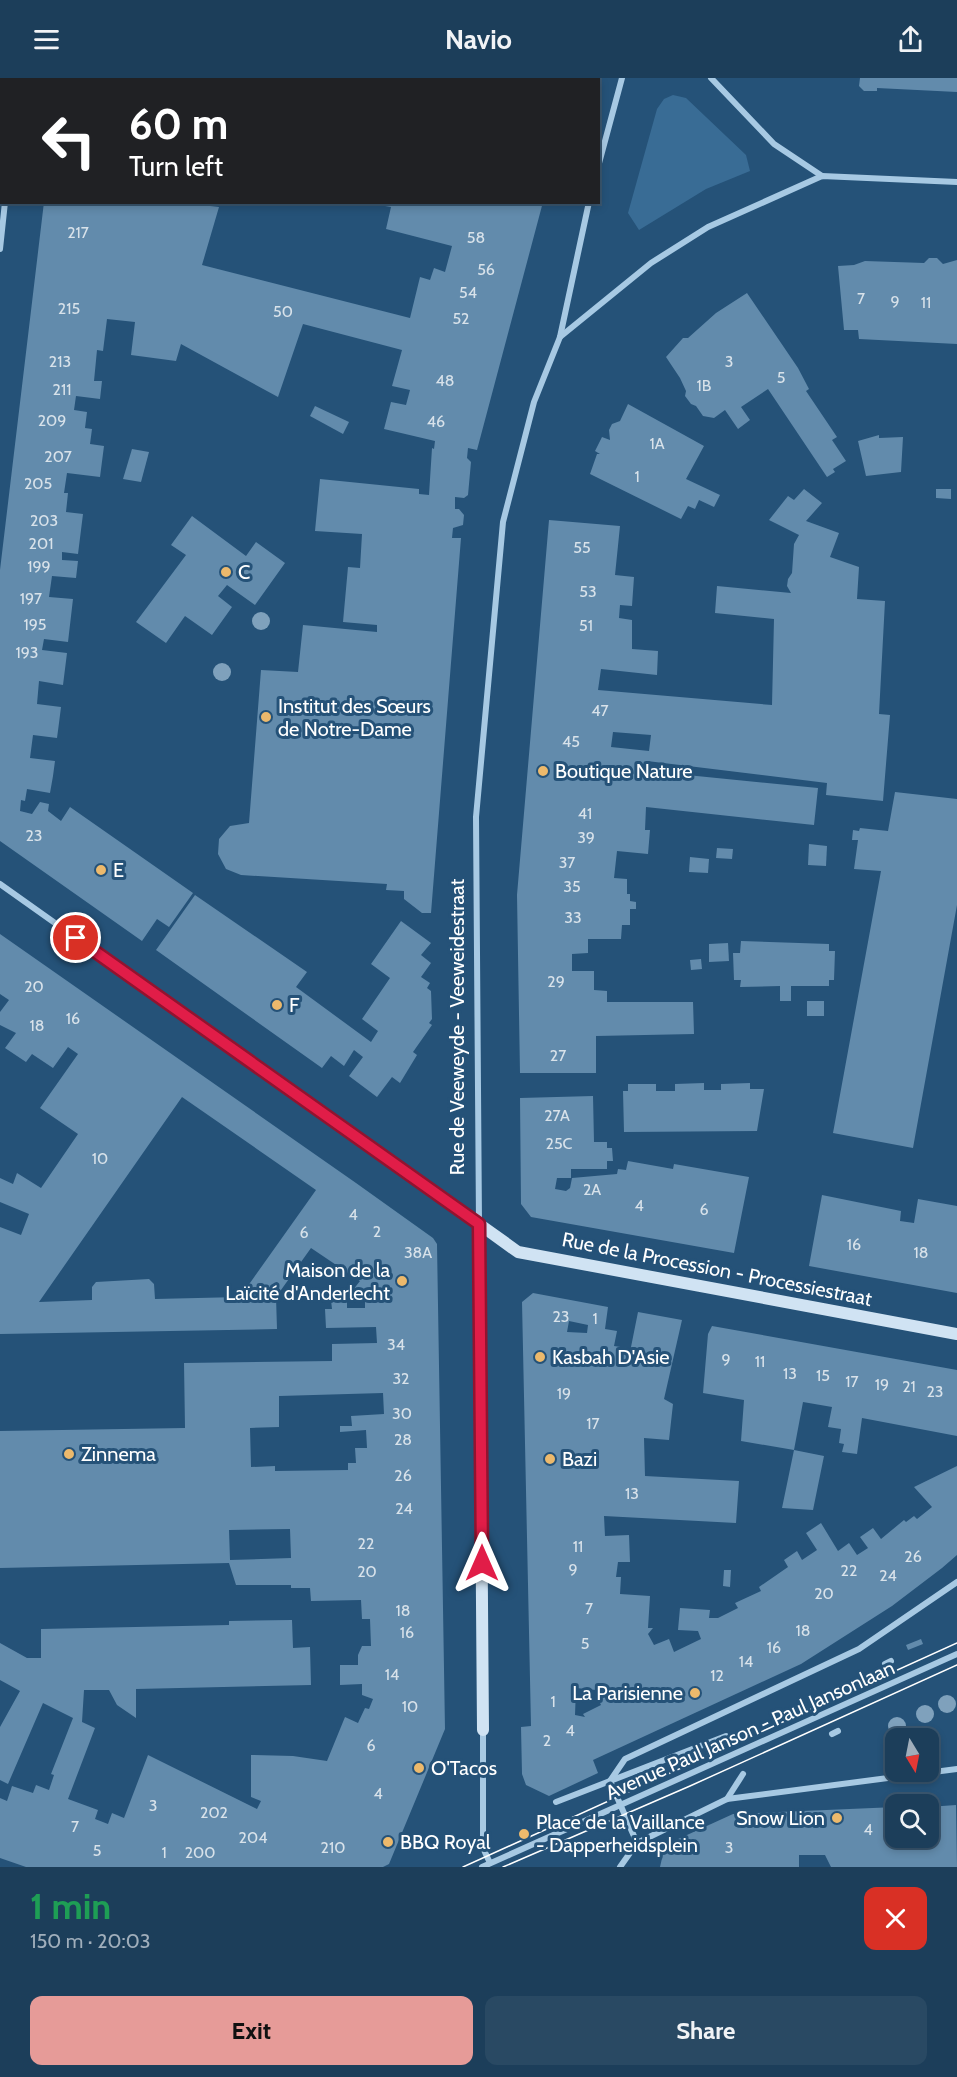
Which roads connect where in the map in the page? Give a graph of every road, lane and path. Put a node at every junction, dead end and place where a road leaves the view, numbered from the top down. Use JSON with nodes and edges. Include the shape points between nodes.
{"nodes":[{"id":1,"x":622,"y":78,"type":"edge"},
{"id":2,"x":711,"y":78,"type":"edge"},
{"id":3,"x":600,"y":160,"type":"edge"},
{"id":4,"x":822,"y":176,"type":"junction"},
{"id":5,"x":957,"y":182,"type":"edge"},
{"id":6,"x":5,"y":204,"type":"edge"},
{"id":7,"x":589,"y":204,"type":"edge"},
{"id":8,"x":0,"y":249,"type":"edge"},
{"id":9,"x":560,"y":337,"type":"junction"},
{"id":10,"x":0,"y":884,"type":"edge"},
{"id":11,"x":479,"y":1224,"type":"junction"},
{"id":12,"x":957,"y":1334,"type":"edge"},
{"id":13,"x":957,"y":1582,"type":"edge"},
{"id":14,"x":957,"y":1654,"type":"edge"},
{"id":15,"x":483,"y":1730,"type":"joint"},
{"id":16,"x":726,"y":1736,"type":"dead end"},
{"id":17,"x":957,"y":1769,"type":"edge"},
{"id":18,"x":743,"y":1774,"type":"dead end"},
{"id":19,"x":610,"y":1781,"type":"junction"},
{"id":20,"x":727,"y":1798,"type":"junction"},
{"id":21,"x":556,"y":1802,"type":"dead end"},
{"id":22,"x":621,"y":1806,"type":"junction"},
{"id":23,"x":637,"y":1843,"type":"junction"},
{"id":24,"x":490,"y":1863,"type":"junction"},
{"id":25,"x":482,"y":1867,"type":"edge"},
{"id":26,"x":620,"y":1867,"type":"edge"}],
"edges":[{"from":1,"to":3,"type":"street"},
{"from":2,"to":4,"type":"street","via":[[774,144]]},
{"from":4,"to":5,"type":"street"},
{"from":4,"to":9,"type":"street","via":[[708,227],[651,263]]},
{"from":6,"to":8,"type":"street"},
{"from":7,"to":9,"type":"street","name":"Rue de Veeweyde - Veeweidestraat"},
{"from":9,"to":11,"type":"street","name":"Rue de Veeweyde - Veeweidestraat","via":[[534,402],[503,522],[476,817]]},
{"from":10,"to":11,"type":"street"},
{"from":11,"to":12,"type":"street","name":"Rue de la Procession - Processiestraat","via":[[518,1252]]},
{"from":11,"to":15,"type":"street","name":"Rue de Veeweyde - Veeweidestraat"},
{"from":13,"to":19,"type":"street","via":[[859,1649],[625,1759]]},
{"from":14,"to":22,"type":"street","name":"Avenue Paul Janson - Paul Jansonlaan"},
{"from":15,"to":24,"type":"street","name":"Rue de Veeweyde - Veeweidestraat","via":[[483,1848]]},
{"from":16,"to":19,"type":"street"},
{"from":17,"to":20,"type":"street"},
{"from":18,"to":20,"type":"street"},
{"from":19,"to":21,"type":"street"},
{"from":19,"to":22,"type":"street"},
{"from":20,"to":23,"type":"street"},
{"from":22,"to":23,"type":"street"},
{"from":22,"to":24,"type":"street","name":"Avenue Paul Janson - Paul Jansonlaan"},
{"from":23,"to":26,"type":"street"},
{"from":24,"to":25,"type":"street"}]}
